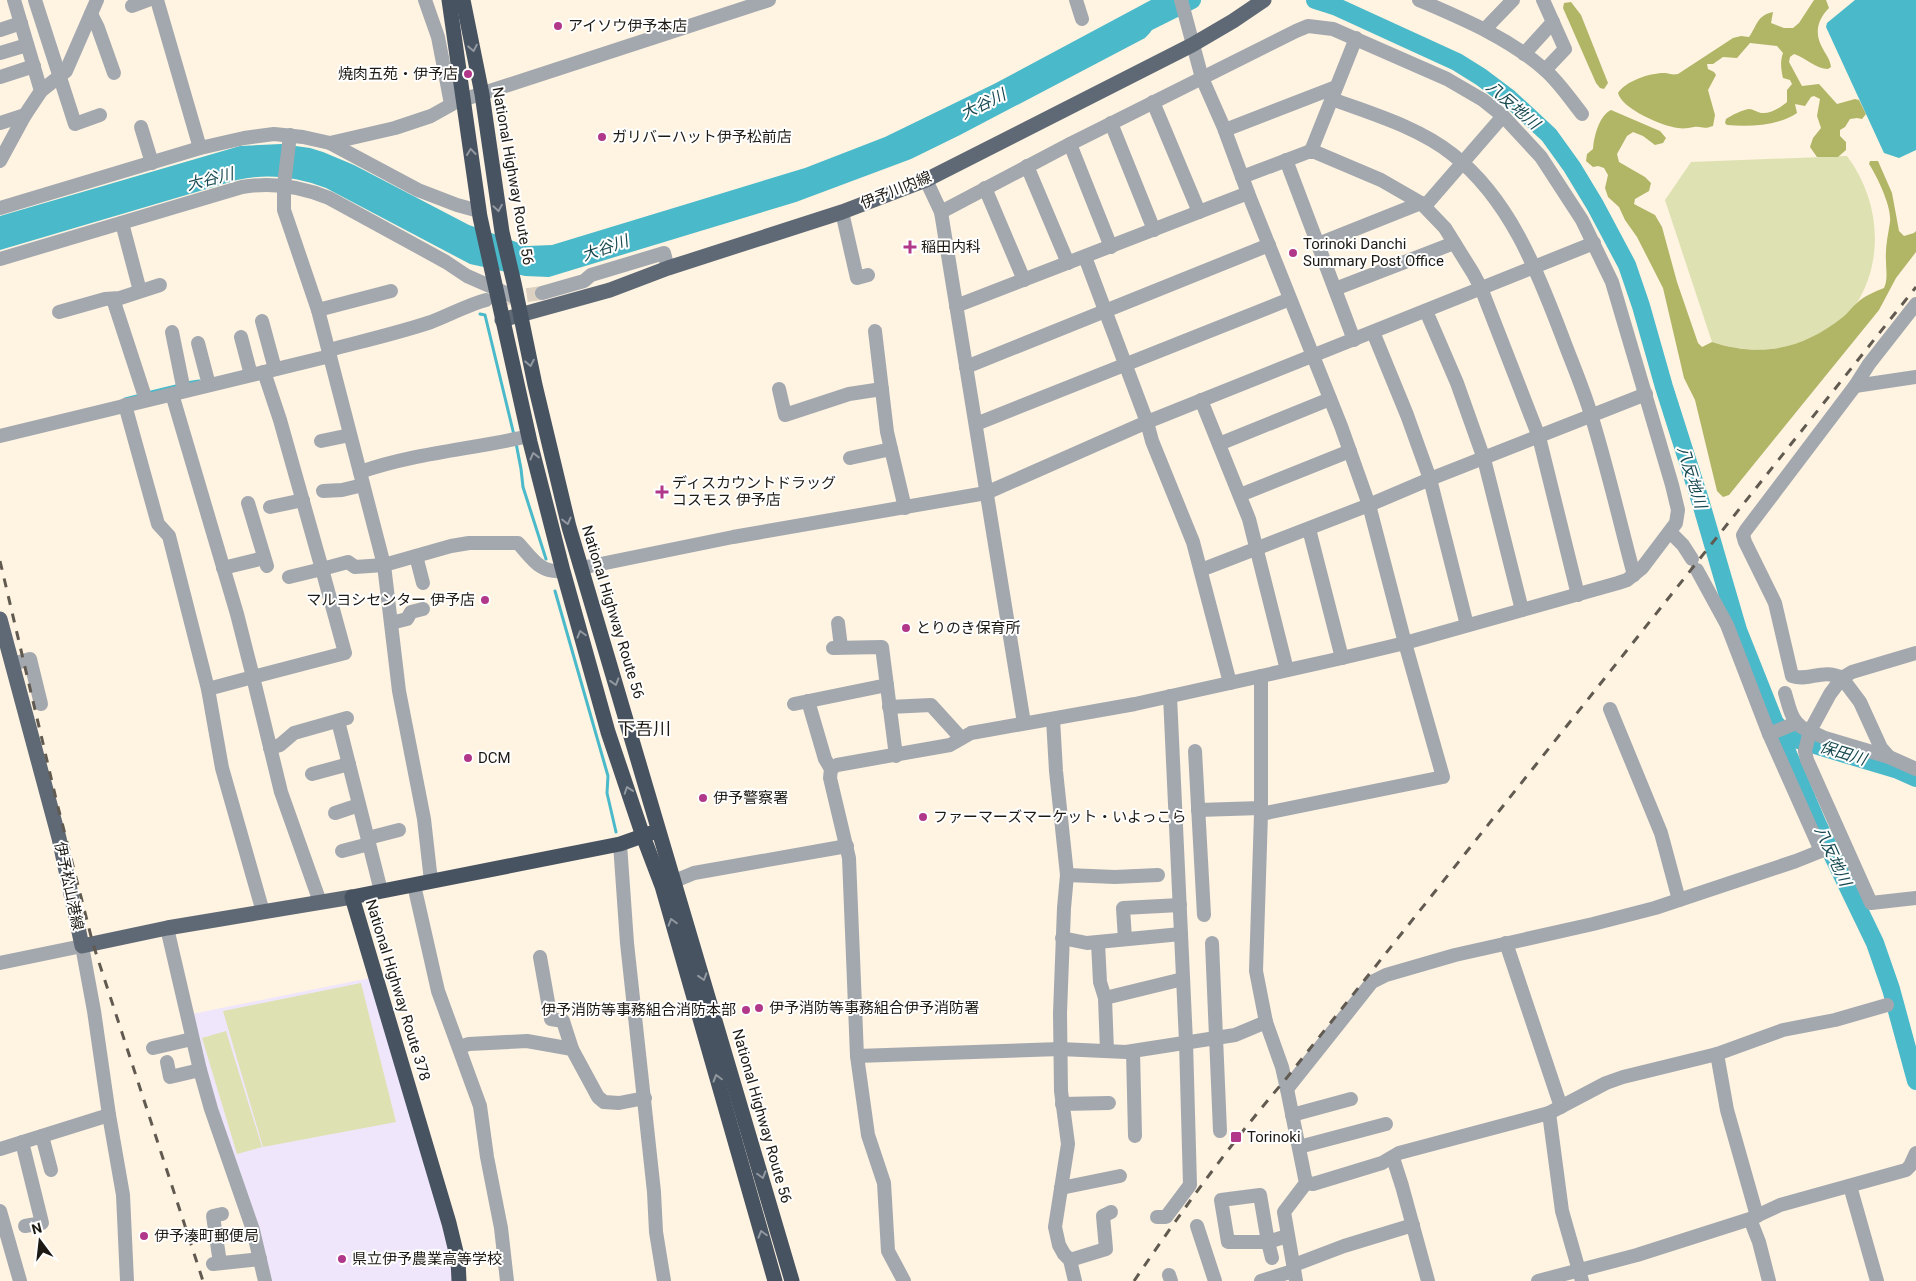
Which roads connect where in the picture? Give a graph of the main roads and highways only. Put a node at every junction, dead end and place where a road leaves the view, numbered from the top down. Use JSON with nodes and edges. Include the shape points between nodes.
{"nodes":[{"id":1,"x":449,"y":0,"type":"edge"},
{"id":2,"x":463,"y":0,"type":"edge"},
{"id":3,"x":1259,"y":4,"type":"edge"},
{"id":4,"x":520,"y":315,"type":"junction"},
{"id":5,"x":502,"y":320,"type":"junction"},
{"id":6,"x":581,"y":568,"type":"junction"},
{"id":7,"x":563,"y":571,"type":"junction"},
{"id":8,"x":0,"y":619,"type":"edge"},
{"id":9,"x":8,"y":659,"type":"edge"},
{"id":10,"x":659,"y":830,"type":"junction"},
{"id":11,"x":643,"y":836,"type":"junction"},
{"id":12,"x":668,"y":884,"type":"junction"},
{"id":13,"x":352,"y":897,"type":"junction"},
{"id":14,"x":459,"y":1281,"type":"edge"},
{"id":15,"x":775,"y":1281,"type":"edge"},
{"id":16,"x":792,"y":1281,"type":"edge"}],
"edges":[{"from":5,"to":1,"type":"highway","name":"National Highway Route 56","one_way":true,"via":[[458,102]]},
{"from":2,"to":4,"type":"highway","name":"National Highway Route 56","one_way":true,"via":[[482,94],[502,232]]},
{"from":3,"to":4,"type":"main road","name":"伊予川内線","via":[[926,180],[842,212],[610,290]]},
{"from":4,"to":5,"type":"main road","name":"伊予川内線"},
{"from":4,"to":6,"type":"highway","name":"National Highway Route 56","one_way":true},
{"from":7,"to":5,"type":"highway","name":"National Highway Route 56","one_way":true},
{"from":6,"to":7,"type":"highway"},
{"from":6,"to":10,"type":"highway","name":"National Highway Route 56","one_way":true},
{"from":11,"to":7,"type":"highway","name":"National Highway Route 56","one_way":true,"via":[[608,732]]},
{"from":8,"to":9,"type":"main road","name":"伊予松山港線"},
{"from":9,"to":13,"type":"main road","name":"伊予松山港線","via":[[59,838],[82,946],[167,928]]},
{"from":10,"to":11,"type":"highway","name":"National Highway Route 378"},
{"from":10,"to":12,"type":"highway","name":"National Highway Route 56"},
{"from":11,"to":12,"type":"highway","name":"National Highway Route 56"},
{"from":11,"to":13,"type":"highway","name":"National Highway Route 378","via":[[620,844]]},
{"from":15,"to":12,"type":"highway","name":"National Highway Route 56","one_way":true},
{"from":12,"to":16,"type":"highway","name":"National Highway Route 56","one_way":true},
{"from":13,"to":14,"type":"highway","name":"National Highway Route 378","via":[[449,1223],[458,1260]]}]}
